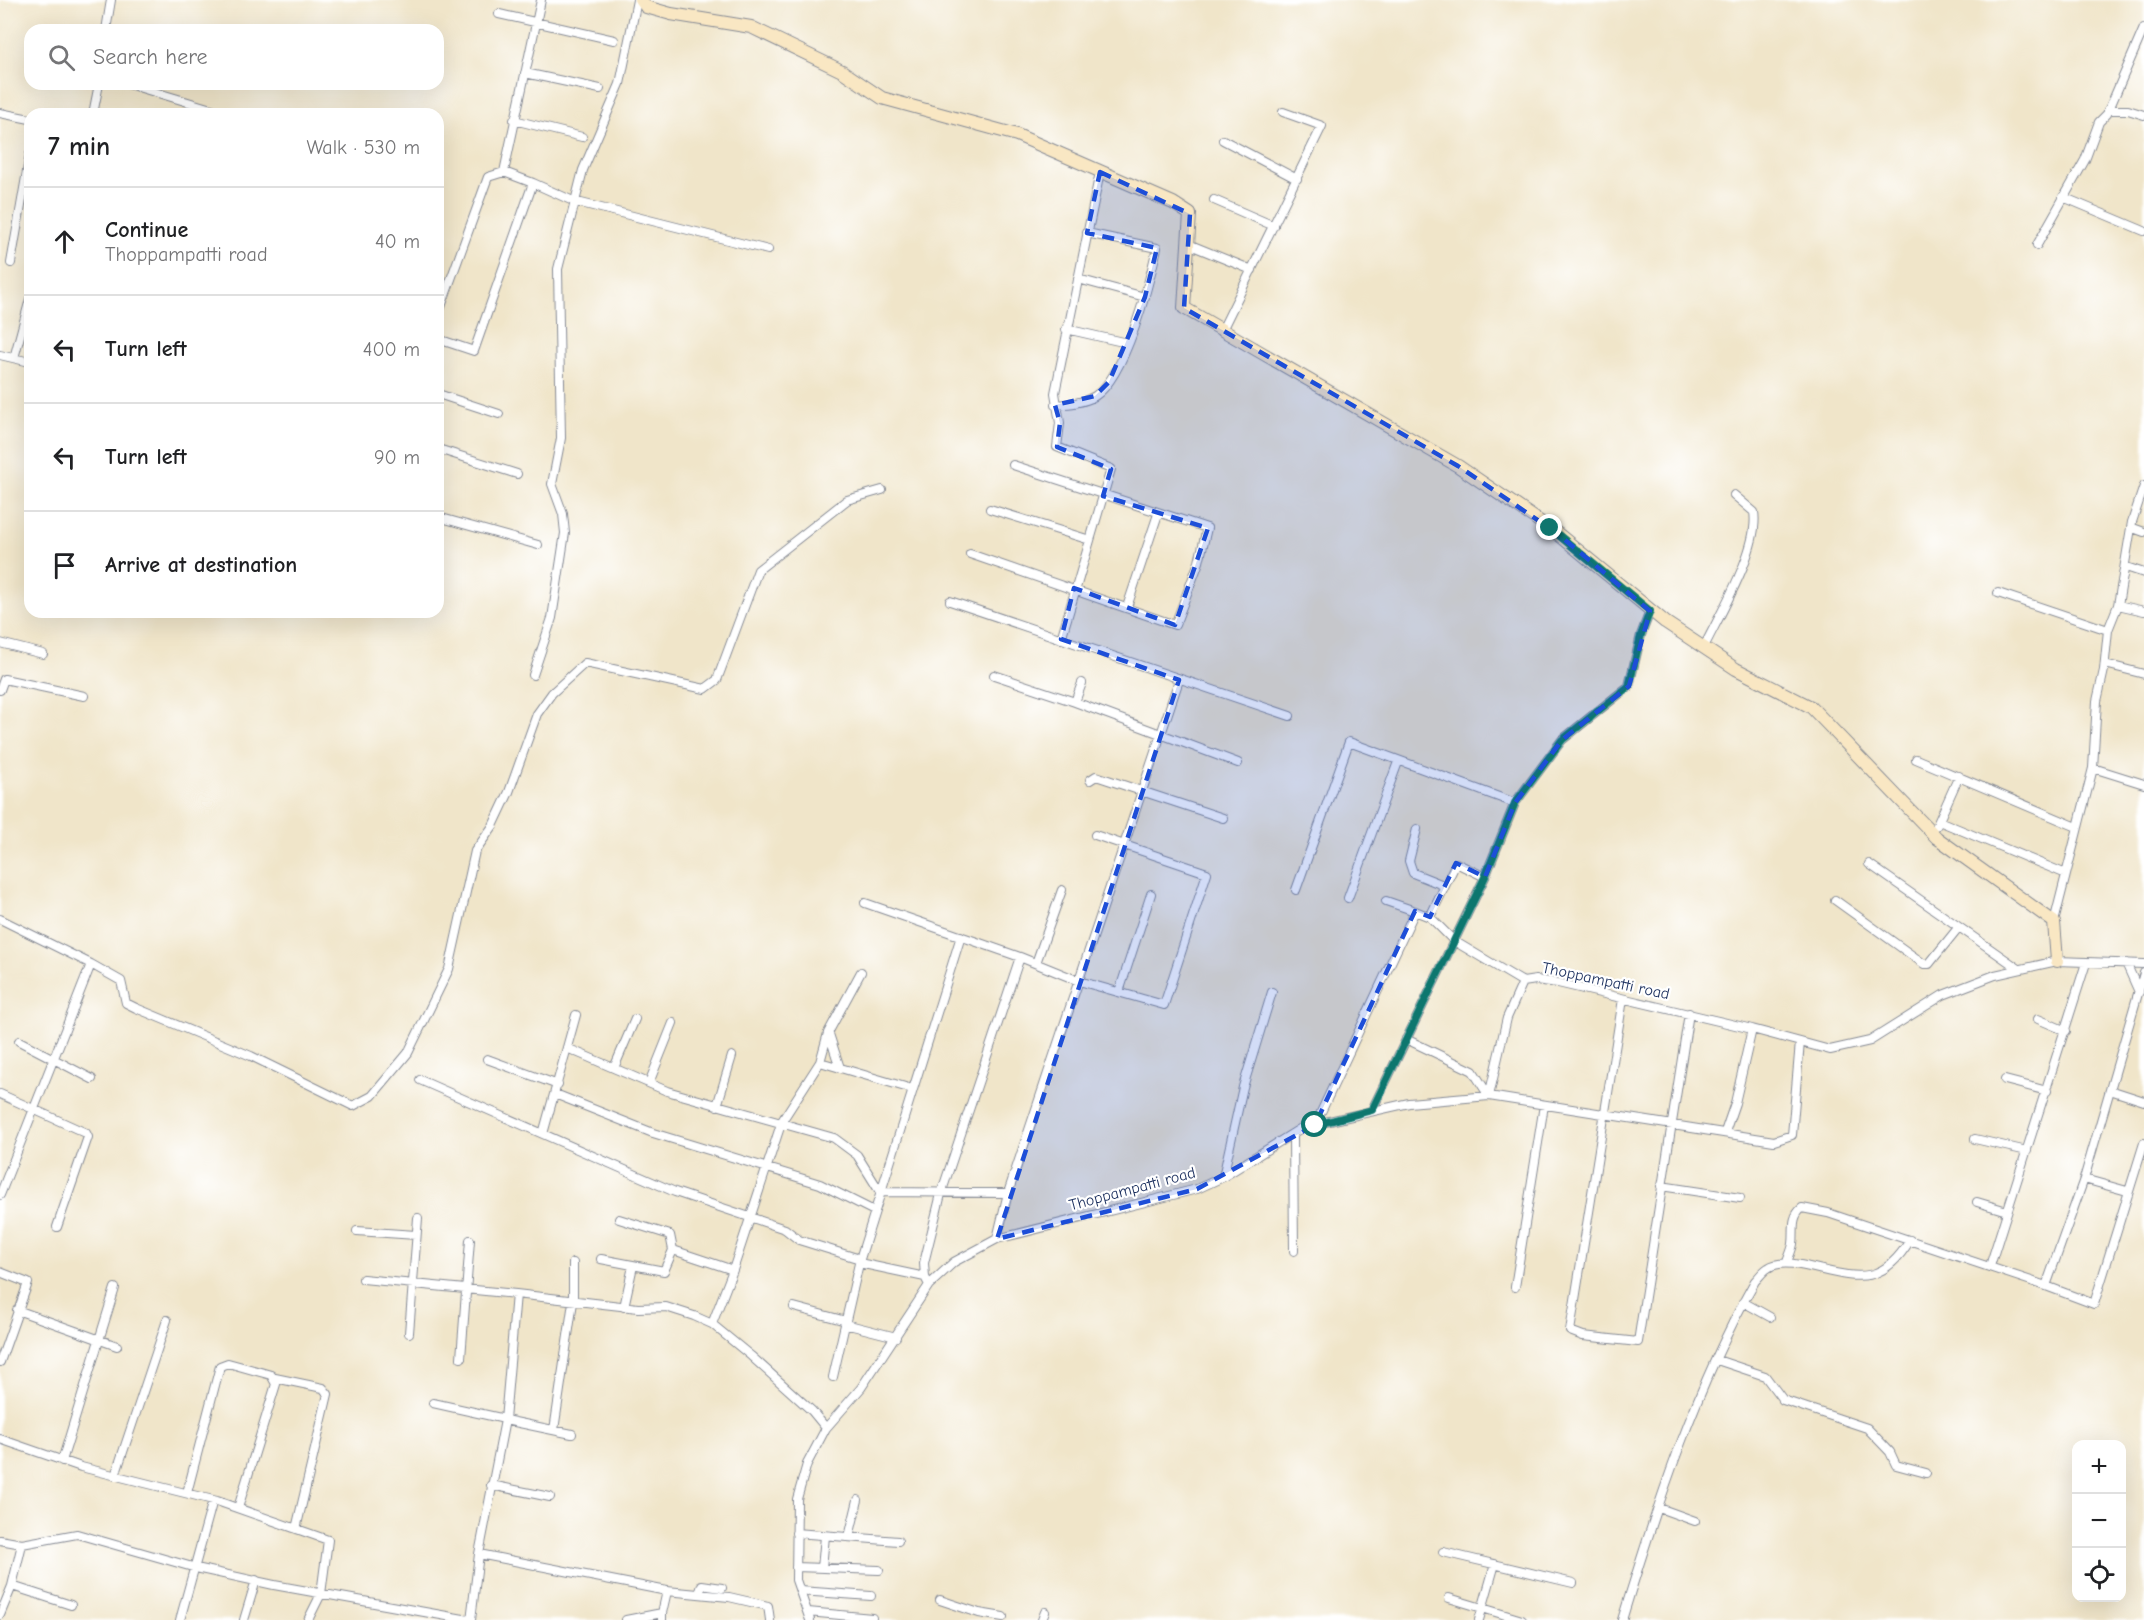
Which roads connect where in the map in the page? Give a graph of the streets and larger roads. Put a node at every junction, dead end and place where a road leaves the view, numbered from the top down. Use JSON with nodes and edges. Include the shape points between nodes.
{"nodes":[{"id":1,"x":111,"y":0,"type":"edge"},
{"id":2,"x":541,"y":0,"type":"edge"},
{"id":3,"x":637,"y":0,"type":"edge"},
{"id":4,"x":641,"y":0,"type":"edge"},
{"id":5,"x":499,"y":14,"type":"dead end"},
{"id":6,"x":536,"y":22,"type":"junction"},
{"id":7,"x":107,"y":24,"type":"edge"},
{"id":8,"x":2144,"y":28,"type":"edge"},
{"id":9,"x":614,"y":40,"type":"dead end"},
{"id":10,"x":525,"y":73,"type":"junction"},
{"id":11,"x":600,"y":89,"type":"dead end"},
{"id":12,"x":98,"y":90,"type":"edge"},
{"id":13,"x":150,"y":90,"type":"edge"},
{"id":14,"x":95,"y":108,"type":"edge"},
{"id":15,"x":209,"y":108,"type":"edge"},
{"id":16,"x":2108,"y":110,"type":"junction"},
{"id":17,"x":1283,"y":112,"type":"dead end"},
{"id":18,"x":0,"y":113,"type":"edge"},
{"id":19,"x":2144,"y":115,"type":"edge"},
{"id":20,"x":24,"y":118,"type":"edge"},
{"id":21,"x":514,"y":120,"type":"junction"},
{"id":22,"x":582,"y":137,"type":"dead end"},
{"id":23,"x":1223,"y":140,"type":"dead end"},
{"id":24,"x":504,"y":172,"type":"junction"},
{"id":25,"x":1100,"y":172,"type":"junction"},
{"id":26,"x":1297,"y":179,"type":"junction"},
{"id":27,"x":533,"y":183,"type":"junction"},
{"id":28,"x":24,"y":187,"type":"edge"},
{"id":29,"x":2063,"y":197,"type":"junction"},
{"id":30,"x":1214,"y":200,"type":"dead end"},
{"id":31,"x":573,"y":201,"type":"junction"},
{"id":32,"x":1274,"y":226,"type":"junction"},
{"id":33,"x":2144,"y":231,"type":"edge"},
{"id":34,"x":1088,"y":232,"type":"junction"},
{"id":35,"x":1188,"y":244,"type":"junction"},
{"id":36,"x":2037,"y":245,"type":"dead end"},
{"id":37,"x":768,"y":250,"type":"dead end"},
{"id":38,"x":10,"y":263,"type":"dead end"},
{"id":39,"x":1252,"y":270,"type":"junction"},
{"id":40,"x":1078,"y":279,"type":"junction"},
{"id":41,"x":1145,"y":297,"type":"junction"},
{"id":42,"x":444,"y":298,"type":"edge"},
{"id":43,"x":24,"y":321,"type":"edge"},
{"id":44,"x":1066,"y":329,"type":"junction"},
{"id":45,"x":1222,"y":330,"type":"junction"},
{"id":46,"x":444,"y":341,"type":"edge"},
{"id":47,"x":1127,"y":343,"type":"junction"},
{"id":48,"x":0,"y":355,"type":"edge"},
{"id":49,"x":14,"y":358,"type":"junction"},
{"id":50,"x":24,"y":360,"type":"edge"},
{"id":51,"x":444,"y":396,"type":"edge"},
{"id":52,"x":1055,"y":405,"type":"junction"},
{"id":53,"x":499,"y":414,"type":"dead end"},
{"id":54,"x":444,"y":451,"type":"edge"},
{"id":55,"x":1013,"y":465,"type":"dead end"},
{"id":56,"x":517,"y":474,"type":"dead end"},
{"id":57,"x":882,"y":490,"type":"dead end"},
{"id":58,"x":2143,"y":490,"type":"edge"},
{"id":59,"x":1734,"y":495,"type":"dead end"},
{"id":60,"x":1103,"y":496,"type":"junction"},
{"id":61,"x":990,"y":509,"type":"dead end"},
{"id":62,"x":1158,"y":514,"type":"junction"},
{"id":63,"x":444,"y":519,"type":"edge"},
{"id":64,"x":2133,"y":528,"type":"junction"},
{"id":65,"x":2144,"y":532,"type":"edge"},
{"id":66,"x":1090,"y":540,"type":"junction"},
{"id":67,"x":538,"y":545,"type":"dead end"},
{"id":68,"x":970,"y":554,"type":"dead end"},
{"id":69,"x":2126,"y":567,"type":"junction"},
{"id":70,"x":2144,"y":573,"type":"edge"},
{"id":71,"x":1074,"y":588,"type":"junction"},
{"id":72,"x":1998,"y":593,"type":"dead end"},
{"id":73,"x":950,"y":601,"type":"dead end"},
{"id":74,"x":2118,"y":604,"type":"junction"},
{"id":75,"x":1127,"y":607,"type":"junction"},
{"id":76,"x":1650,"y":611,"type":"junction"},
{"id":77,"x":2144,"y":611,"type":"edge"},
{"id":78,"x":2108,"y":630,"type":"junction"},
{"id":79,"x":1061,"y":639,"type":"junction"},
{"id":80,"x":0,"y":644,"type":"edge"},
{"id":81,"x":1704,"y":647,"type":"junction"},
{"id":82,"x":42,"y":654,"type":"dead end"},
{"id":83,"x":2105,"y":664,"type":"junction"},
{"id":84,"x":2144,"y":674,"type":"edge"},
{"id":85,"x":533,"y":675,"type":"dead end"},
{"id":86,"x":994,"y":675,"type":"dead end"},
{"id":87,"x":1179,"y":680,"type":"junction"},
{"id":88,"x":1082,"y":683,"type":"dead end"},
{"id":89,"x":0,"y":690,"type":"edge"},
{"id":90,"x":84,"y":696,"type":"dead end"},
{"id":91,"x":1075,"y":702,"type":"junction"},
{"id":92,"x":1290,"y":716,"type":"dead end"},
{"id":93,"x":1160,"y":734,"type":"junction"},
{"id":94,"x":1916,"y":759,"type":"dead end"},
{"id":95,"x":1398,"y":762,"type":"junction"},
{"id":96,"x":1238,"y":763,"type":"dead end"},
{"id":97,"x":2093,"y":768,"type":"junction"},
{"id":98,"x":1959,"y":776,"type":"junction"},
{"id":99,"x":1090,"y":780,"type":"dead end"},
{"id":100,"x":2144,"y":784,"type":"edge"},
{"id":101,"x":1141,"y":792,"type":"junction"},
{"id":102,"x":1515,"y":803,"type":"junction"},
{"id":103,"x":1223,"y":818,"type":"dead end"},
{"id":104,"x":1939,"y":821,"type":"junction"},
{"id":105,"x":2077,"y":827,"type":"junction"},
{"id":106,"x":1417,"y":829,"type":"dead end"},
{"id":107,"x":1933,"y":834,"type":"junction"},
{"id":108,"x":1095,"y":835,"type":"dead end"},
{"id":109,"x":1124,"y":845,"type":"junction"},
{"id":110,"x":1869,"y":864,"type":"dead end"},
{"id":111,"x":2066,"y":874,"type":"junction"},
{"id":112,"x":1485,"y":877,"type":"junction"},
{"id":113,"x":1443,"y":885,"type":"junction"},
{"id":114,"x":1062,"y":890,"type":"dead end"},
{"id":115,"x":1296,"y":890,"type":"dead end"},
{"id":116,"x":1151,"y":894,"type":"dead end"},
{"id":117,"x":1348,"y":898,"type":"dead end"},
{"id":118,"x":1835,"y":900,"type":"dead end"},
{"id":119,"x":1386,"y":901,"type":"dead end"},
{"id":120,"x":865,"y":903,"type":"dead end"},
{"id":121,"x":1415,"y":911,"type":"junction"},
{"id":122,"x":1430,"y":917,"type":"junction"},
{"id":123,"x":0,"y":919,"type":"edge"},
{"id":124,"x":2055,"y":922,"type":"junction"},
{"id":125,"x":1958,"y":928,"type":"junction"},
{"id":126,"x":961,"y":936,"type":"junction"},
{"id":127,"x":1454,"y":941,"type":"junction"},
{"id":128,"x":1020,"y":957,"type":"junction"},
{"id":129,"x":2057,"y":961,"type":"junction"},
{"id":130,"x":91,"y":963,"type":"junction"},
{"id":131,"x":1036,"y":963,"type":"junction"},
{"id":132,"x":2086,"y":963,"type":"junction"},
{"id":133,"x":2126,"y":963,"type":"junction"},
{"id":134,"x":2144,"y":964,"type":"edge"},
{"id":135,"x":2019,"y":969,"type":"junction"},
{"id":136,"x":861,"y":972,"type":"dead end"},
{"id":137,"x":2144,"y":973,"type":"edge"},
{"id":138,"x":1079,"y":981,"type":"junction"},
{"id":139,"x":1523,"y":982,"type":"junction"},
{"id":140,"x":1119,"y":992,"type":"junction"},
{"id":141,"x":1272,"y":992,"type":"dead end"},
{"id":142,"x":2139,"y":992,"type":"junction"},
{"id":143,"x":1623,"y":999,"type":"junction"},
{"id":144,"x":1689,"y":1013,"type":"junction"},
{"id":145,"x":576,"y":1015,"type":"dead end"},
{"id":146,"x":635,"y":1019,"type":"dead end"},
{"id":147,"x":2038,"y":1019,"type":"dead end"},
{"id":148,"x":673,"y":1023,"type":"dead end"},
{"id":149,"x":1752,"y":1029,"type":"junction"},
{"id":150,"x":2066,"y":1031,"type":"junction"},
{"id":151,"x":828,"y":1033,"type":"junction"},
{"id":152,"x":1406,"y":1039,"type":"junction"},
{"id":153,"x":19,"y":1041,"type":"dead end"},
{"id":154,"x":1800,"y":1042,"type":"junction"},
{"id":155,"x":567,"y":1048,"type":"junction"},
{"id":156,"x":732,"y":1056,"type":"dead end"},
{"id":157,"x":52,"y":1057,"type":"junction"},
{"id":158,"x":487,"y":1059,"type":"dead end"},
{"id":159,"x":820,"y":1062,"type":"junction"},
{"id":160,"x":614,"y":1068,"type":"junction"},
{"id":161,"x":840,"y":1068,"type":"junction"},
{"id":162,"x":92,"y":1079,"type":"dead end"},
{"id":163,"x":420,"y":1080,"type":"dead end"},
{"id":164,"x":2005,"y":1080,"type":"dead end"},
{"id":165,"x":649,"y":1083,"type":"junction"},
{"id":166,"x":556,"y":1089,"type":"junction"},
{"id":167,"x":912,"y":1089,"type":"junction"},
{"id":168,"x":2110,"y":1090,"type":"junction"},
{"id":169,"x":2047,"y":1091,"type":"junction"},
{"id":170,"x":0,"y":1094,"type":"edge"},
{"id":171,"x":1489,"y":1096,"type":"junction"},
{"id":172,"x":2144,"y":1101,"type":"edge"},
{"id":173,"x":1544,"y":1105,"type":"junction"},
{"id":174,"x":717,"y":1106,"type":"junction"},
{"id":175,"x":32,"y":1109,"type":"junction"},
{"id":176,"x":1372,"y":1110,"type":"junction"},
{"id":177,"x":1606,"y":1114,"type":"junction"},
{"id":178,"x":782,"y":1121,"type":"junction"},
{"id":179,"x":1670,"y":1124,"type":"junction"},
{"id":180,"x":1315,"y":1125,"type":"junction"},
{"id":181,"x":1725,"y":1132,"type":"junction"},
{"id":182,"x":543,"y":1134,"type":"junction"},
{"id":183,"x":1293,"y":1135,"type":"junction"},
{"id":184,"x":1975,"y":1139,"type":"dead end"},
{"id":185,"x":2144,"y":1143,"type":"edge"},
{"id":186,"x":2027,"y":1151,"type":"junction"},
{"id":187,"x":769,"y":1167,"type":"junction"},
{"id":188,"x":1223,"y":1177,"type":"junction"},
{"id":189,"x":2084,"y":1179,"type":"junction"},
{"id":190,"x":1661,"y":1186,"type":"junction"},
{"id":191,"x":2127,"y":1191,"type":"junction"},
{"id":192,"x":880,"y":1192,"type":"junction"},
{"id":193,"x":1008,"y":1193,"type":"junction"},
{"id":194,"x":941,"y":1194,"type":"junction"},
{"id":195,"x":0,"y":1195,"type":"edge"},
{"id":196,"x":1740,"y":1198,"type":"dead end"},
{"id":197,"x":1977,"y":1202,"type":"dead end"},
{"id":198,"x":874,"y":1211,"type":"junction"},
{"id":199,"x":2007,"y":1211,"type":"junction"},
{"id":200,"x":750,"y":1216,"type":"junction"},
{"id":201,"x":418,"y":1218,"type":"dead end"},
{"id":202,"x":619,"y":1219,"type":"dead end"},
{"id":203,"x":57,"y":1227,"type":"dead end"},
{"id":204,"x":357,"y":1231,"type":"dead end"},
{"id":205,"x":416,"y":1235,"type":"junction"},
{"id":206,"x":997,"y":1239,"type":"junction"},
{"id":207,"x":470,"y":1240,"type":"dead end"},
{"id":208,"x":1910,"y":1240,"type":"junction"},
{"id":209,"x":673,"y":1250,"type":"junction"},
{"id":210,"x":1294,"y":1251,"type":"dead end"},
{"id":211,"x":601,"y":1259,"type":"dead end"},
{"id":212,"x":859,"y":1261,"type":"junction"},
{"id":213,"x":1787,"y":1262,"type":"junction"},
{"id":214,"x":573,"y":1263,"type":"dead end"},
{"id":215,"x":633,"y":1266,"type":"junction"},
{"id":216,"x":1990,"y":1266,"type":"junction"},
{"id":217,"x":733,"y":1270,"type":"junction"},
{"id":218,"x":0,"y":1272,"type":"edge"},
{"id":219,"x":363,"y":1279,"type":"dead end"},
{"id":220,"x":927,"y":1281,"type":"junction"},
{"id":221,"x":413,"y":1284,"type":"junction"},
{"id":222,"x":2046,"y":1286,"type":"junction"},
{"id":223,"x":1515,"y":1287,"type":"dead end"},
{"id":224,"x":115,"y":1288,"type":"dead end"},
{"id":225,"x":468,"y":1289,"type":"junction"},
{"id":226,"x":516,"y":1294,"type":"junction"},
{"id":227,"x":573,"y":1302,"type":"junction"},
{"id":228,"x":1743,"y":1302,"type":"junction"},
{"id":229,"x":624,"y":1307,"type":"junction"},
{"id":230,"x":794,"y":1307,"type":"dead end"},
{"id":231,"x":17,"y":1310,"type":"junction"},
{"id":232,"x":1770,"y":1317,"type":"dead end"},
{"id":233,"x":167,"y":1320,"type":"dead end"},
{"id":234,"x":845,"y":1323,"type":"junction"},
{"id":235,"x":712,"y":1324,"type":"junction"},
{"id":236,"x":409,"y":1333,"type":"dead end"},
{"id":237,"x":896,"y":1337,"type":"junction"},
{"id":238,"x":98,"y":1340,"type":"junction"},
{"id":239,"x":117,"y":1346,"type":"dead end"},
{"id":240,"x":460,"y":1358,"type":"dead end"},
{"id":241,"x":1717,"y":1360,"type":"junction"},
{"id":242,"x":0,"y":1362,"type":"edge"},
{"id":243,"x":833,"y":1377,"type":"dead end"},
{"id":244,"x":275,"y":1378,"type":"junction"},
{"id":245,"x":433,"y":1403,"type":"dead end"},
{"id":246,"x":505,"y":1419,"type":"junction"},
{"id":247,"x":826,"y":1428,"type":"junction"},
{"id":248,"x":554,"y":1430,"type":"junction"},
{"id":249,"x":572,"y":1434,"type":"dead end"},
{"id":250,"x":0,"y":1439,"type":"edge"},
{"id":251,"x":62,"y":1461,"type":"junction"},
{"id":252,"x":1926,"y":1473,"type":"dead end"},
{"id":253,"x":115,"y":1476,"type":"junction"},
{"id":254,"x":491,"y":1485,"type":"junction"},
{"id":255,"x":187,"y":1493,"type":"junction"},
{"id":256,"x":550,"y":1497,"type":"dead end"},
{"id":257,"x":213,"y":1500,"type":"junction"},
{"id":258,"x":858,"y":1500,"type":"dead end"},
{"id":259,"x":238,"y":1508,"type":"junction"},
{"id":260,"x":1659,"y":1508,"type":"junction"},
{"id":261,"x":1695,"y":1521,"type":"dead end"},
{"id":262,"x":296,"y":1529,"type":"junction"},
{"id":263,"x":796,"y":1533,"type":"junction"},
{"id":264,"x":825,"y":1536,"type":"junction"},
{"id":265,"x":849,"y":1538,"type":"junction"},
{"id":266,"x":0,"y":1540,"type":"edge"},
{"id":267,"x":898,"y":1541,"type":"dead end"},
{"id":268,"x":22,"y":1544,"type":"junction"},
{"id":269,"x":1443,"y":1552,"type":"dead end"},
{"id":270,"x":479,"y":1554,"type":"junction"},
{"id":271,"x":1495,"y":1564,"type":"junction"},
{"id":272,"x":796,"y":1567,"type":"junction"},
{"id":273,"x":196,"y":1568,"type":"junction"},
{"id":274,"x":822,"y":1568,"type":"junction"},
{"id":275,"x":879,"y":1570,"type":"dead end"},
{"id":276,"x":256,"y":1580,"type":"junction"},
{"id":277,"x":1573,"y":1583,"type":"dead end"},
{"id":278,"x":12,"y":1586,"type":"junction"},
{"id":279,"x":722,"y":1588,"type":"dead end"},
{"id":280,"x":667,"y":1591,"type":"junction"},
{"id":281,"x":800,"y":1591,"type":"junction"},
{"id":282,"x":321,"y":1593,"type":"junction"},
{"id":283,"x":699,"y":1594,"type":"junction"},
{"id":284,"x":871,"y":1596,"type":"dead end"},
{"id":285,"x":1449,"y":1598,"type":"dead end"},
{"id":286,"x":940,"y":1600,"type":"dead end"},
{"id":287,"x":71,"y":1605,"type":"dead end"},
{"id":288,"x":1482,"y":1607,"type":"junction"},
{"id":289,"x":0,"y":1615,"type":"edge"},
{"id":290,"x":662,"y":1616,"type":"edge"},
{"id":291,"x":809,"y":1616,"type":"edge"},
{"id":292,"x":978,"y":1617,"type":"edge"},
{"id":293,"x":1003,"y":1617,"type":"dead end"},
{"id":294,"x":872,"y":1618,"type":"dead end"},
{"id":295,"x":180,"y":1620,"type":"edge"},
{"id":296,"x":244,"y":1620,"type":"edge"},
{"id":297,"x":308,"y":1620,"type":"edge"},
{"id":298,"x":470,"y":1620,"type":"edge"},
{"id":299,"x":627,"y":1620,"type":"edge"},
{"id":300,"x":770,"y":1620,"type":"edge"},
{"id":301,"x":1479,"y":1620,"type":"edge"},
{"id":302,"x":1522,"y":1620,"type":"edge"},
{"id":303,"x":1622,"y":1620,"type":"edge"}],
"edges":[{"from":1,"to":7,"type":"street"},
{"from":2,"to":6,"type":"street"},
{"from":3,"to":31,"type":"street","via":[[620,84]]},
{"from":4,"to":25,"type":"street","via":[[646,7],[671,14],[751,27],[842,71],[882,98],[1017,135]]},
{"from":5,"to":6,"type":"street"},
{"from":6,"to":9,"type":"street"},
{"from":6,"to":10,"type":"street"},
{"from":8,"to":16,"type":"street"},
{"from":10,"to":11,"type":"street"},
{"from":10,"to":21,"type":"street"},
{"from":12,"to":14,"type":"street"},
{"from":13,"to":15,"type":"street"},
{"from":16,"to":19,"type":"street"},
{"from":16,"to":29,"type":"street"},
{"from":17,"to":26,"type":"street","via":[[1322,126]]},
{"from":18,"to":20,"type":"street"},
{"from":21,"to":22,"type":"street"},
{"from":21,"to":24,"type":"street"},
{"from":23,"to":26,"type":"street"},
{"from":24,"to":27,"type":"street"},
{"from":24,"to":42,"type":"street","via":[[488,177]]},
{"from":25,"to":34,"type":"street"},
{"from":25,"to":35,"type":"street","via":[[1190,214]]},
{"from":26,"to":32,"type":"street"},
{"from":27,"to":31,"type":"street"},
{"from":27,"to":46,"type":"street","via":[[474,351]]},
{"from":28,"to":38,"type":"street"},
{"from":29,"to":33,"type":"street"},
{"from":29,"to":36,"type":"street"},
{"from":30,"to":32,"type":"street"},
{"from":31,"to":37,"type":"street"},
{"from":31,"to":85,"type":"street","via":[[558,269],[561,438],[552,484],[566,533],[552,618]]},
{"from":32,"to":39,"type":"street"},
{"from":34,"to":40,"type":"street"},
{"from":34,"to":41,"type":"street","via":[[1157,248]]},
{"from":35,"to":39,"type":"street"},
{"from":35,"to":45,"type":"street","via":[[1184,308]]},
{"from":39,"to":45,"type":"street"},
{"from":40,"to":41,"type":"street"},
{"from":40,"to":44,"type":"street"},
{"from":41,"to":47,"type":"street"},
{"from":43,"to":49,"type":"street"},
{"from":44,"to":47,"type":"street"},
{"from":44,"to":52,"type":"street"},
{"from":45,"to":76,"type":"street","via":[[1458,466],[1558,534]]},
{"from":47,"to":52,"type":"street","via":[[1109,382],[1095,396]]},
{"from":48,"to":49,"type":"street"},
{"from":49,"to":50,"type":"street"},
{"from":51,"to":53,"type":"street"},
{"from":52,"to":60,"type":"street","via":[[1060,423],[1057,447],[1111,469]]},
{"from":54,"to":56,"type":"street"},
{"from":55,"to":60,"type":"street"},
{"from":57,"to":130,"type":"street","via":[[847,500],[758,570],[717,680],[705,688],[585,663],[552,693],[537,714],[493,826],[475,851],[449,969],[408,1053],[372,1096],[353,1106],[251,1056],[135,1008],[126,1003],[121,981]]},
{"from":58,"to":64,"type":"street"},
{"from":59,"to":81,"type":"street","via":[[1754,512],[1756,524],[1748,555]]},
{"from":60,"to":62,"type":"street"},
{"from":60,"to":66,"type":"street"},
{"from":61,"to":66,"type":"street"},
{"from":62,"to":75,"type":"street"},
{"from":62,"to":75,"type":"street","via":[[1207,528],[1199,562],[1174,625]]},
{"from":63,"to":67,"type":"street"},
{"from":64,"to":65,"type":"street"},
{"from":64,"to":69,"type":"street"},
{"from":66,"to":71,"type":"street"},
{"from":68,"to":71,"type":"street"},
{"from":69,"to":70,"type":"street"},
{"from":69,"to":74,"type":"street"},
{"from":71,"to":75,"type":"street"},
{"from":71,"to":79,"type":"street"},
{"from":72,"to":78,"type":"street"},
{"from":73,"to":79,"type":"street"},
{"from":74,"to":77,"type":"street"},
{"from":74,"to":78,"type":"street"},
{"from":76,"to":81,"type":"street"},
{"from":76,"to":102,"type":"street","via":[[1629,686],[1562,740]]},
{"from":78,"to":83,"type":"street"},
{"from":79,"to":87,"type":"street"},
{"from":80,"to":82,"type":"street"},
{"from":81,"to":107,"type":"street","via":[[1736,669],[1811,707]]},
{"from":83,"to":84,"type":"street"},
{"from":83,"to":97,"type":"street","via":[[2097,701]]},
{"from":86,"to":91,"type":"street"},
{"from":87,"to":92,"type":"street"},
{"from":87,"to":93,"type":"street"},
{"from":88,"to":91,"type":"street"},
{"from":89,"to":90,"type":"street","via":[[4,679]]},
{"from":91,"to":93,"type":"street"},
{"from":93,"to":96,"type":"street"},
{"from":93,"to":101,"type":"street"},
{"from":94,"to":98,"type":"street"},
{"from":95,"to":102,"type":"street"},
{"from":95,"to":115,"type":"street","via":[[1349,742]]},
{"from":95,"to":117,"type":"street"},
{"from":97,"to":100,"type":"street"},
{"from":97,"to":105,"type":"street"},
{"from":98,"to":104,"type":"street"},
{"from":98,"to":105,"type":"street"},
{"from":99,"to":101,"type":"street","via":[[1096,776]]},
{"from":101,"to":103,"type":"street"},
{"from":101,"to":109,"type":"street"},
{"from":102,"to":112,"type":"street"},
{"from":104,"to":107,"type":"street"},
{"from":104,"to":111,"type":"street"},
{"from":105,"to":111,"type":"street"},
{"from":106,"to":113,"type":"street","via":[[1409,861],[1413,873]]},
{"from":107,"to":124,"type":"street"},
{"from":108,"to":109,"type":"street"},
{"from":109,"to":138,"type":"street"},
{"from":109,"to":140,"type":"street","via":[[1207,873],[1164,1005]]},
{"from":110,"to":125,"type":"street"},
{"from":111,"to":124,"type":"street"},
{"from":112,"to":113,"type":"street","via":[[1456,863]]},
{"from":112,"to":127,"type":"street"},
{"from":113,"to":122,"type":"street"},
{"from":114,"to":131,"type":"street"},
{"from":116,"to":140,"type":"street"},
{"from":118,"to":125,"type":"street","via":[[1924,964],[1929,964]]},
{"from":119,"to":121,"type":"street"},
{"from":120,"to":126,"type":"street"},
{"from":121,"to":122,"type":"street"},
{"from":121,"to":180,"type":"street"},
{"from":122,"to":127,"type":"street"},
{"from":123,"to":130,"type":"street"},
{"from":124,"to":129,"type":"street"},
{"from":125,"to":135,"type":"street"},
{"from":126,"to":128,"type":"street"},
{"from":126,"to":167,"type":"street"},
{"from":127,"to":139,"type":"street"},
{"from":127,"to":152,"type":"street"},
{"from":128,"to":131,"type":"street"},
{"from":128,"to":194,"type":"street"},
{"from":129,"to":132,"type":"street","name":"Thoppampatti road"},
{"from":129,"to":135,"type":"street","name":"Thoppampatti road"},
{"from":130,"to":157,"type":"street"},
{"from":131,"to":138,"type":"street"},
{"from":132,"to":133,"type":"street","name":"Thoppampatti road"},
{"from":132,"to":150,"type":"street"},
{"from":133,"to":134,"type":"street","name":"Thoppampatti road"},
{"from":133,"to":142,"type":"street"},
{"from":135,"to":154,"type":"street","name":"Thoppampatti road","via":[[1943,995],[1870,1041],[1830,1050]]},
{"from":136,"to":151,"type":"street"},
{"from":137,"to":142,"type":"street"},
{"from":138,"to":140,"type":"street"},
{"from":138,"to":193,"type":"street"},
{"from":139,"to":143,"type":"street","name":"Thoppampatti road","via":[[1558,983]]},
{"from":139,"to":171,"type":"street","name":"Thoppampatti road","via":[[1507,1018]]},
{"from":141,"to":188,"type":"street","via":[[1243,1087]]},
{"from":142,"to":168,"type":"street"},
{"from":143,"to":144,"type":"street","name":"Thoppampatti road"},
{"from":143,"to":177,"type":"street"},
{"from":144,"to":149,"type":"street","name":"Thoppampatti road"},
{"from":144,"to":179,"type":"street"},
{"from":145,"to":155,"type":"street"},
{"from":146,"to":160,"type":"street"},
{"from":147,"to":150,"type":"street"},
{"from":148,"to":165,"type":"street"},
{"from":149,"to":154,"type":"street","name":"Thoppampatti road"},
{"from":149,"to":181,"type":"street"},
{"from":150,"to":169,"type":"street"},
{"from":151,"to":159,"type":"street"},
{"from":151,"to":161,"type":"street"},
{"from":152,"to":171,"type":"street","via":[[1473,1071]]},
{"from":152,"to":176,"type":"street"},
{"from":153,"to":157,"type":"street"},
{"from":154,"to":181,"type":"street","via":[[1792,1135],[1774,1140]]},
{"from":155,"to":160,"type":"street"},
{"from":155,"to":166,"type":"street"},
{"from":156,"to":174,"type":"street"},
{"from":157,"to":162,"type":"street"},
{"from":157,"to":175,"type":"street"},
{"from":158,"to":166,"type":"street"},
{"from":159,"to":161,"type":"street"},
{"from":159,"to":178,"type":"street"},
{"from":160,"to":165,"type":"street"},
{"from":161,"to":167,"type":"street"},
{"from":163,"to":182,"type":"street"},
{"from":164,"to":169,"type":"street"},
{"from":165,"to":174,"type":"street"},
{"from":166,"to":182,"type":"street"},
{"from":166,"to":187,"type":"street","via":[[653,1133]]},
{"from":167,"to":192,"type":"street"},
{"from":168,"to":172,"type":"street"},
{"from":168,"to":189,"type":"street"},
{"from":169,"to":186,"type":"street"},
{"from":170,"to":175,"type":"street"},
{"from":171,"to":173,"type":"street"},
{"from":171,"to":176,"type":"street","name":"Thoppampatti road","via":[[1409,1102]]},
{"from":173,"to":177,"type":"street"},
{"from":173,"to":223,"type":"street"},
{"from":174,"to":178,"type":"street"},
{"from":175,"to":195,"type":"street"},
{"from":175,"to":203,"type":"street","via":[[86,1132],[88,1137]]},
{"from":176,"to":180,"type":"street","name":"Thoppampatti road"},
{"from":177,"to":179,"type":"street"},
{"from":177,"to":190,"type":"street","via":[[1570,1330],[1583,1336],[1638,1342]]},
{"from":178,"to":187,"type":"street"},
{"from":178,"to":192,"type":"street","via":[[834,1138],[857,1155]]},
{"from":179,"to":181,"type":"street"},
{"from":179,"to":190,"type":"street"},
{"from":180,"to":183,"type":"street","name":"Thoppampatti road","via":[[1303,1127]]},
{"from":182,"to":200,"type":"street","via":[[675,1192]]},
{"from":183,"to":188,"type":"street","name":"Thoppampatti road"},
{"from":183,"to":210,"type":"street"},
{"from":184,"to":186,"type":"street"},
{"from":185,"to":191,"type":"street"},
{"from":186,"to":199,"type":"street"},
{"from":187,"to":198,"type":"street","via":[[820,1184]]},
{"from":187,"to":200,"type":"street"},
{"from":188,"to":206,"type":"street","name":"Thoppampatti road","via":[[1197,1188]]},
{"from":189,"to":191,"type":"street"},
{"from":189,"to":222,"type":"street"},
{"from":190,"to":196,"type":"street"},
{"from":191,"to":222,"type":"street","via":[[2094,1304]]},
{"from":192,"to":194,"type":"street"},
{"from":192,"to":198,"type":"street"},
{"from":193,"to":194,"type":"street"},
{"from":193,"to":206,"type":"street"},
{"from":194,"to":220,"type":"street","via":[[924,1263]]},
{"from":197,"to":199,"type":"street"},
{"from":198,"to":212,"type":"street"},
{"from":199,"to":216,"type":"street"},
{"from":200,"to":212,"type":"street","via":[[785,1229],[799,1240]]},
{"from":200,"to":217,"type":"street"},
{"from":201,"to":205,"type":"street"},
{"from":202,"to":209,"type":"street","via":[[670,1235]]},
{"from":204,"to":205,"type":"street"},
{"from":205,"to":221,"type":"street"},
{"from":206,"to":220,"type":"street","name":"Thoppampatti road"},
{"from":207,"to":225,"type":"street"},
{"from":208,"to":213,"type":"street","via":[[1898,1259],[1873,1276],[1847,1275]]},
{"from":208,"to":213,"type":"street","via":[[1802,1208],[1792,1227],[1793,1242]]},
{"from":208,"to":216,"type":"street"},
{"from":209,"to":215,"type":"street","via":[[664,1271]]},
{"from":209,"to":217,"type":"street"},
{"from":211,"to":215,"type":"street"},
{"from":212,"to":220,"type":"street"},
{"from":212,"to":234,"type":"street"},
{"from":213,"to":228,"type":"street","via":[[1768,1267]]},
{"from":214,"to":227,"type":"street"},
{"from":215,"to":229,"type":"street"},
{"from":216,"to":222,"type":"street"},
{"from":217,"to":235,"type":"street"},
{"from":218,"to":231,"type":"street","via":[[28,1283]]},
{"from":219,"to":221,"type":"street"},
{"from":220,"to":237,"type":"street","name":"Thoppampatti road"},
{"from":221,"to":225,"type":"street"},
{"from":221,"to":236,"type":"street"},
{"from":224,"to":238,"type":"street"},
{"from":225,"to":226,"type":"street"},
{"from":225,"to":240,"type":"street"},
{"from":226,"to":227,"type":"street"},
{"from":226,"to":246,"type":"street"},
{"from":227,"to":229,"type":"street"},
{"from":227,"to":248,"type":"street"},
{"from":228,"to":232,"type":"street"},
{"from":228,"to":241,"type":"street"},
{"from":229,"to":235,"type":"street","via":[[666,1307]]},
{"from":230,"to":234,"type":"street"},
{"from":231,"to":238,"type":"street"},
{"from":231,"to":242,"type":"street"},
{"from":233,"to":253,"type":"street"},
{"from":234,"to":237,"type":"street"},
{"from":234,"to":243,"type":"street"},
{"from":235,"to":247,"type":"street","via":[[812,1411]]},
{"from":237,"to":247,"type":"street","name":"Thoppampatti road","via":[[861,1388]]},
{"from":238,"to":239,"type":"street"},
{"from":238,"to":251,"type":"street"},
{"from":241,"to":252,"type":"street","via":[[1765,1376],[1784,1400],[1867,1428],[1890,1452],[1896,1465]]},
{"from":241,"to":260,"type":"street"},
{"from":244,"to":255,"type":"street","via":[[228,1363],[220,1366]]},
{"from":244,"to":259,"type":"street"},
{"from":244,"to":262,"type":"street","via":[[323,1388],[328,1394]]},
{"from":245,"to":246,"type":"street"},
{"from":246,"to":248,"type":"street"},
{"from":246,"to":254,"type":"street"},
{"from":247,"to":263,"type":"street","name":"Thoppampatti road","via":[[807,1464],[799,1490]]},
{"from":248,"to":249,"type":"street"},
{"from":250,"to":251,"type":"street"},
{"from":251,"to":253,"type":"street"},
{"from":253,"to":255,"type":"street"},
{"from":254,"to":256,"type":"street"},
{"from":254,"to":270,"type":"street"},
{"from":255,"to":257,"type":"street"},
{"from":257,"to":259,"type":"street"},
{"from":257,"to":273,"type":"street"},
{"from":258,"to":265,"type":"street"},
{"from":259,"to":262,"type":"street"},
{"from":260,"to":261,"type":"street"},
{"from":260,"to":303,"type":"street"},
{"from":262,"to":282,"type":"street","via":[[328,1540]]},
{"from":263,"to":264,"type":"street"},
{"from":263,"to":272,"type":"street","name":"Thoppampatti road"},
{"from":264,"to":265,"type":"street"},
{"from":264,"to":274,"type":"street"},
{"from":265,"to":267,"type":"street"},
{"from":266,"to":268,"type":"street"},
{"from":268,"to":273,"type":"street","via":[[77,1534]]},
{"from":268,"to":278,"type":"street"},
{"from":269,"to":271,"type":"street"},
{"from":270,"to":280,"type":"street"},
{"from":270,"to":298,"type":"street"},
{"from":271,"to":277,"type":"street"},
{"from":271,"to":288,"type":"street"},
{"from":272,"to":274,"type":"street"},
{"from":272,"to":281,"type":"street","name":"Thoppampatti road"},
{"from":273,"to":276,"type":"street"},
{"from":273,"to":295,"type":"street"},
{"from":274,"to":275,"type":"street"},
{"from":276,"to":282,"type":"street"},
{"from":276,"to":296,"type":"street"},
{"from":278,"to":287,"type":"street"},
{"from":278,"to":289,"type":"street"},
{"from":279,"to":283,"type":"street","via":[[702,1585]]},
{"from":280,"to":283,"type":"street"},
{"from":280,"to":290,"type":"street"},
{"from":281,"to":284,"type":"street"},
{"from":281,"to":291,"type":"street","name":"Thoppampatti road"},
{"from":282,"to":297,"type":"street"},
{"from":282,"to":298,"type":"street"},
{"from":283,"to":300,"type":"street","via":[[768,1606]]},
{"from":285,"to":288,"type":"street"},
{"from":286,"to":292,"type":"street"},
{"from":288,"to":301,"type":"street"},
{"from":288,"to":302,"type":"street"},
{"from":290,"to":299,"type":"street"},
{"from":291,"to":294,"type":"street"},
{"from":292,"to":293,"type":"street"}]}
